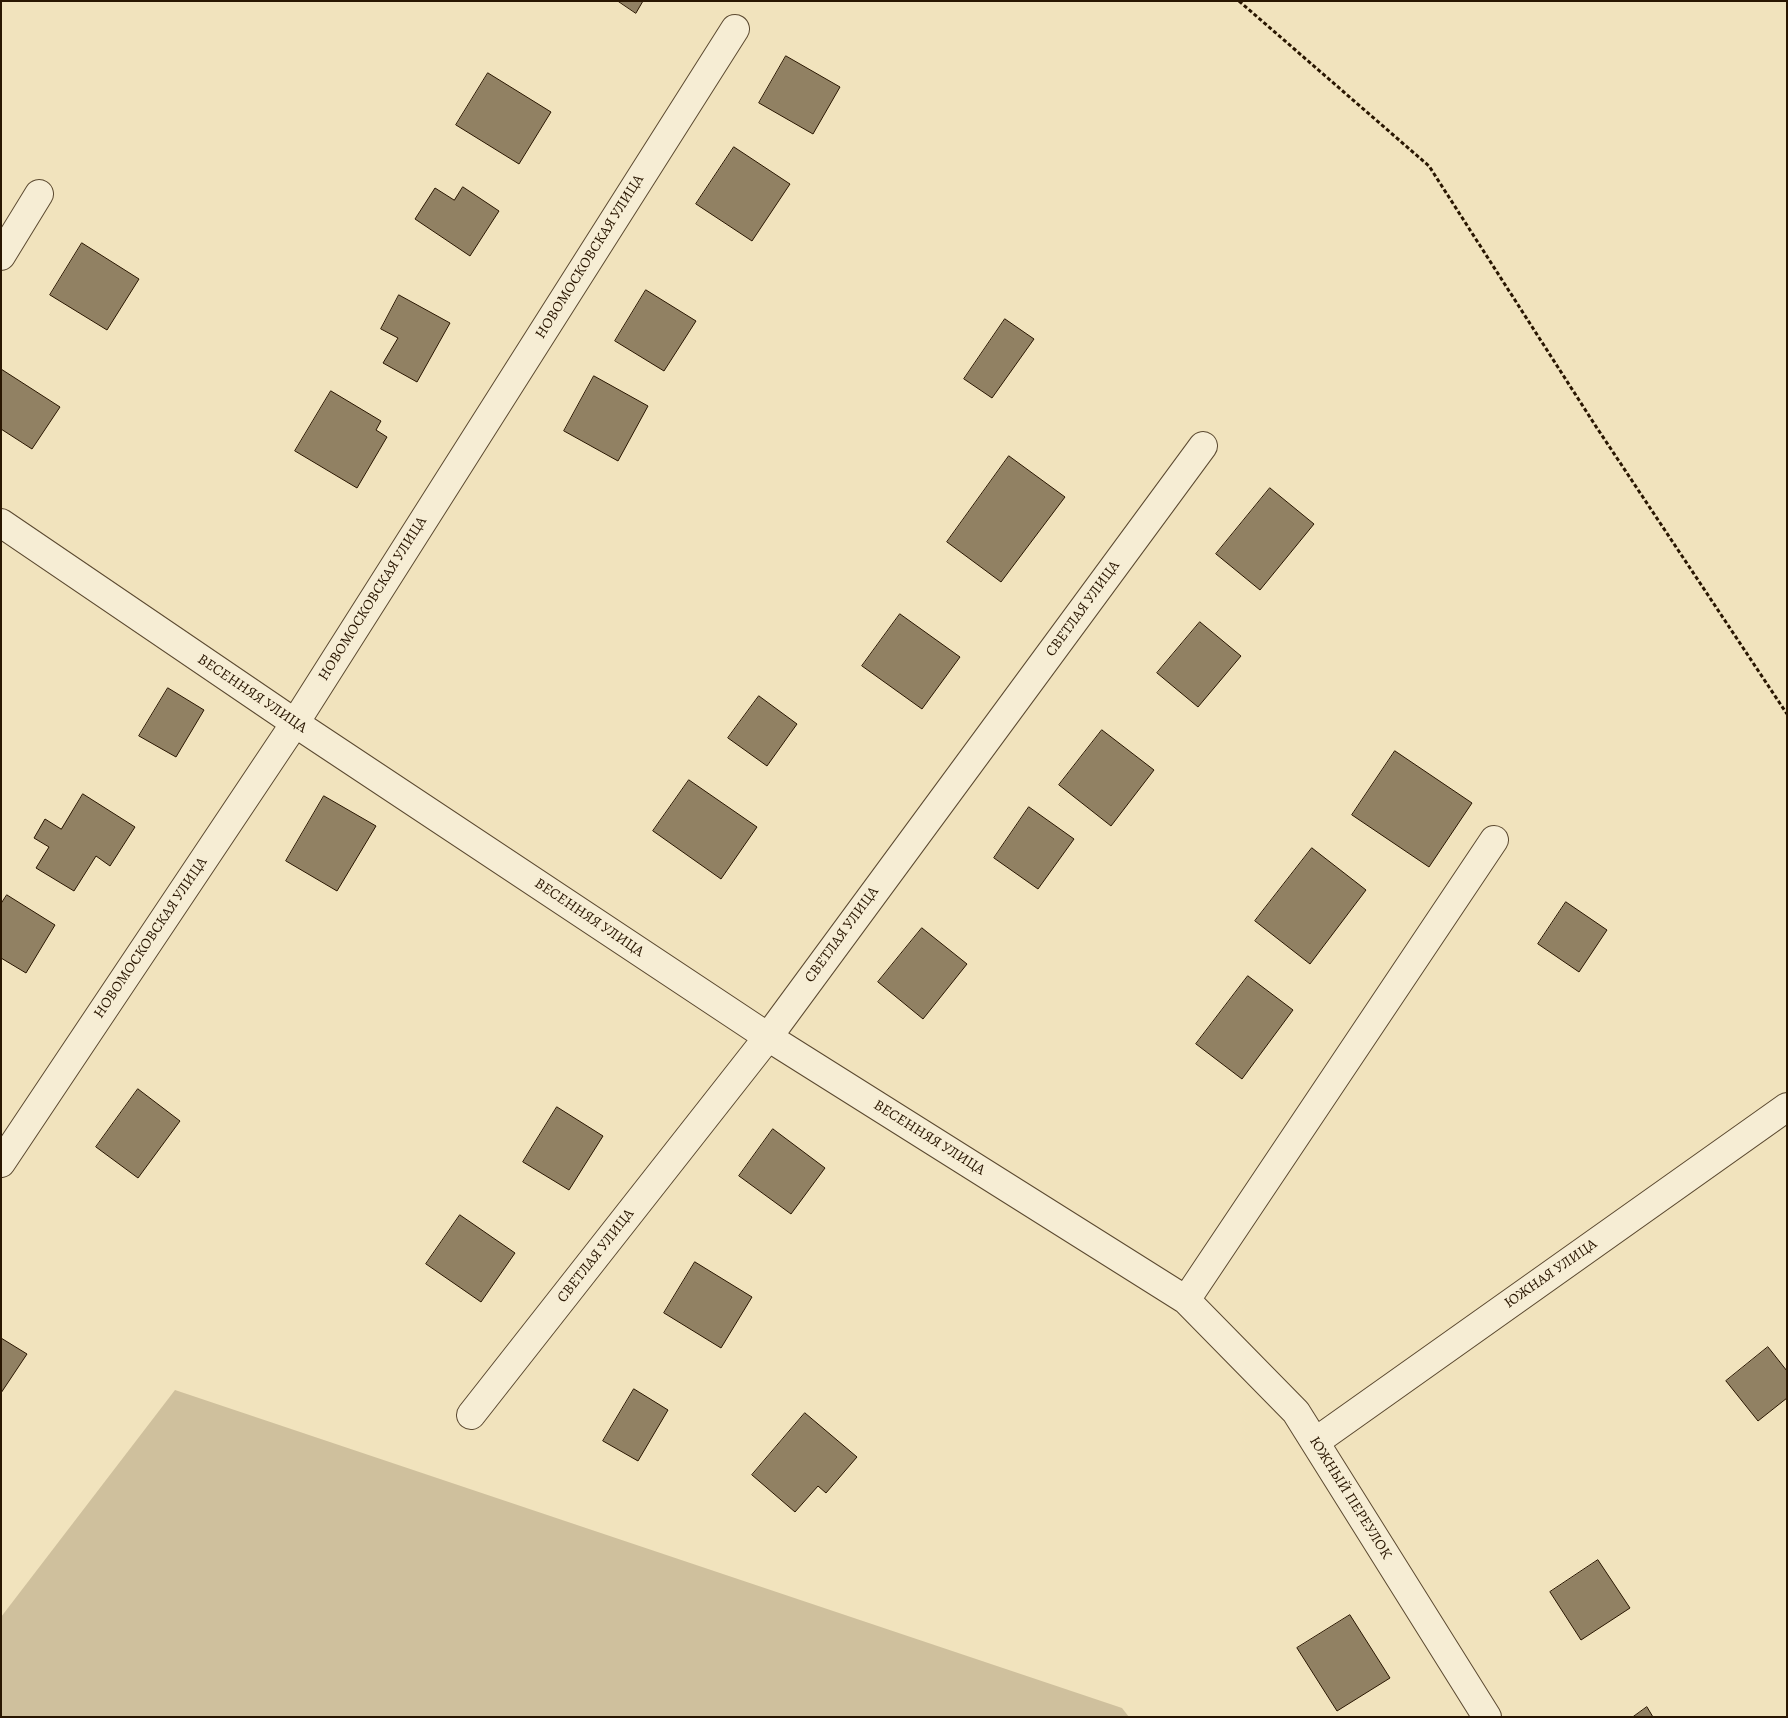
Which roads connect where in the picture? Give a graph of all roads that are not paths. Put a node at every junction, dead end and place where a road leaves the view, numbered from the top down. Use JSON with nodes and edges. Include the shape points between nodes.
{"nodes":[{"id":1,"x":735,"y":29,"type":"dead end"},
{"id":2,"x":39,"y":194,"type":"dead end"},
{"id":3,"x":1,"y":256,"type":"edge"},
{"id":4,"x":1202,"y":446,"type":"dead end"},
{"id":5,"x":1,"y":523,"type":"edge"},
{"id":6,"x":295,"y":723,"type":"junction"},
{"id":7,"x":1494,"y":840,"type":"dead end"},
{"id":8,"x":768,"y":1037,"type":"junction"},
{"id":9,"x":1787,"y":1107,"type":"edge"},
{"id":10,"x":1,"y":1163,"type":"edge"},
{"id":11,"x":1186,"y":1300,"type":"junction"},
{"id":12,"x":471,"y":1415,"type":"dead end"},
{"id":13,"x":1315,"y":1442,"type":"junction"},
{"id":14,"x":1487,"y":1717,"type":"edge"}],
"edges":[{"from":1,"to":6,"type":"street","name":"НОВОМОСКОВСКАЯ УЛИЦА"},
{"from":2,"to":3,"type":"street"},
{"from":4,"to":8,"type":"street","name":"СВЕТЛАЯ УЛИЦА"},
{"from":5,"to":6,"type":"street","name":"ВЕСЕННЯЯ УЛИЦА"},
{"from":6,"to":8,"type":"street","name":"ВЕСЕННЯЯ УЛИЦА"},
{"from":6,"to":10,"type":"street","name":"НОВОМОСКОВСКАЯ УЛИЦА"},
{"from":7,"to":11,"type":"street"},
{"from":8,"to":11,"type":"street","name":"ВЕСЕННЯЯ УЛИЦА"},
{"from":8,"to":12,"type":"street","name":"СВЕТЛАЯ УЛИЦА"},
{"from":9,"to":13,"type":"street","name":"ЮЖНАЯ УЛИЦА"},
{"from":11,"to":13,"type":"street","name":"ЮЖНЫЙ ПЕРЕУЛОК","via":[[1296,1412]]},
{"from":13,"to":14,"type":"street","name":"ЮЖНЫЙ ПЕРЕУЛОК"}]}
